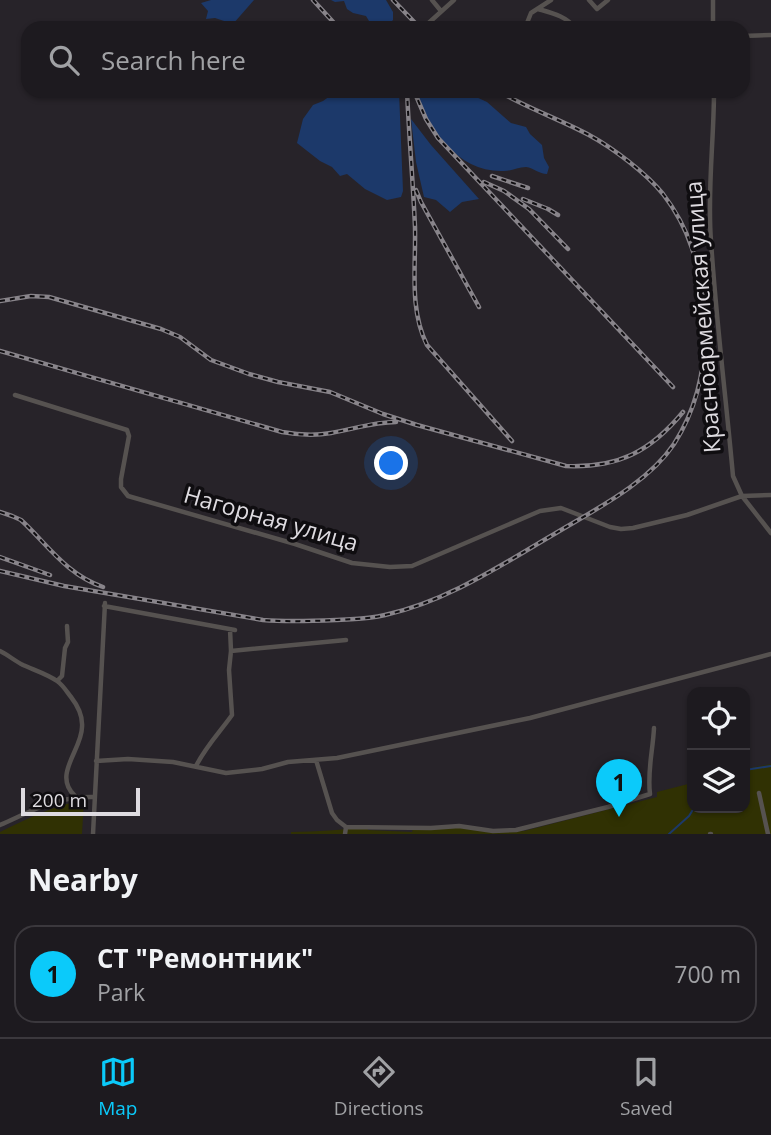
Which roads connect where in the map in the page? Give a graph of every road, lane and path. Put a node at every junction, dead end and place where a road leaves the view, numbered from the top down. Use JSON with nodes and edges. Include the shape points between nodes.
{"nodes":[{"id":1,"x":432,"y":0,"type":"edge"},
{"id":2,"x":454,"y":0,"type":"edge"},
{"id":3,"x":551,"y":0,"type":"edge"},
{"id":4,"x":589,"y":0,"type":"edge"},
{"id":5,"x":608,"y":0,"type":"edge"},
{"id":6,"x":713,"y":0,"type":"edge"},
{"id":7,"x":538,"y":9,"type":"junction"},
{"id":8,"x":441,"y":11,"type":"junction"},
{"id":9,"x":430,"y":21,"type":"edge"},
{"id":10,"x":527,"y":21,"type":"edge"},
{"id":11,"x":569,"y":21,"type":"edge"},
{"id":12,"x":713,"y":21,"type":"edge"},
{"id":13,"x":771,"y":35,"type":"edge"},
{"id":14,"x":750,"y":36,"type":"edge"},
{"id":15,"x":714,"y":98,"type":"edge"},
{"id":16,"x":15,"y":395,"type":"dead end"},
{"id":17,"x":771,"y":495,"type":"edge"},
{"id":18,"x":742,"y":496,"type":"junction"},
{"id":19,"x":771,"y":533,"type":"edge"},
{"id":20,"x":67,"y":626,"type":"dead end"},
{"id":21,"x":346,"y":640,"type":"dead end"},
{"id":22,"x":0,"y":651,"type":"edge"},
{"id":23,"x":231,"y":651,"type":"junction"},
{"id":24,"x":771,"y":654,"type":"edge"},
{"id":25,"x":57,"y":681,"type":"junction"},
{"id":26,"x":654,"y":728,"type":"dead end"},
{"id":27,"x":316,"y":760,"type":"junction"},
{"id":28,"x":96,"y":761,"type":"junction"},
{"id":29,"x":196,"y":766,"type":"junction"},
{"id":30,"x":759,"y":793,"type":"dead end"},
{"id":31,"x":75,"y":796,"type":"junction"},
{"id":32,"x":95,"y":797,"type":"junction"},
{"id":33,"x":0,"y":825,"type":"edge"},
{"id":34,"x":346,"y":827,"type":"junction"},
{"id":35,"x":93,"y":834,"type":"edge"},
{"id":36,"x":345,"y":834,"type":"edge"},
{"id":37,"x":768,"y":834,"type":"edge"}],
"edges":[{"from":1,"to":8,"type":"street"},
{"from":2,"to":8,"type":"street"},
{"from":3,"to":7,"type":"street"},
{"from":4,"to":5,"type":"street","via":[[597,9]]},
{"from":6,"to":12,"type":"street"},
{"from":7,"to":10,"type":"street"},
{"from":7,"to":11,"type":"street"},
{"from":8,"to":9,"type":"street"},
{"from":13,"to":14,"type":"street"},
{"from":15,"to":18,"type":"street","name":"Красноармейская улица","via":[[710,240],[733,476]]},
{"from":16,"to":18,"type":"street","name":"Нагорная улица","via":[[127,429],[121,486],[128,496],[352,563],[412,566],[540,511],[561,508],[621,529],[687,515]]},
{"from":17,"to":18,"type":"street","name":"Нагорная улица"},
{"from":18,"to":19,"type":"street"},
{"from":20,"to":25,"type":"street","via":[[62,676]]},
{"from":21,"to":23,"type":"street"},
{"from":22,"to":25,"type":"street"},
{"from":23,"to":28,"type":"street","via":[[233,630],[105,604]]},
{"from":23,"to":29,"type":"street","via":[[232,715]]},
{"from":24,"to":27,"type":"street","via":[[530,718]]},
{"from":25,"to":31,"type":"street","via":[[82,719],[81,737],[66,779]]},
{"from":26,"to":34,"type":"street","via":[[650,794],[516,830]]},
{"from":27,"to":29,"type":"street","via":[[226,773]]},
{"from":27,"to":34,"type":"street","via":[[332,813]]},
{"from":28,"to":29,"type":"street","via":[[128,759]]},
{"from":28,"to":32,"type":"street"},
{"from":30,"to":37,"type":"street"},
{"from":31,"to":32,"type":"street"},
{"from":31,"to":33,"type":"street"},
{"from":32,"to":35,"type":"street"},
{"from":34,"to":36,"type":"street"}]}
